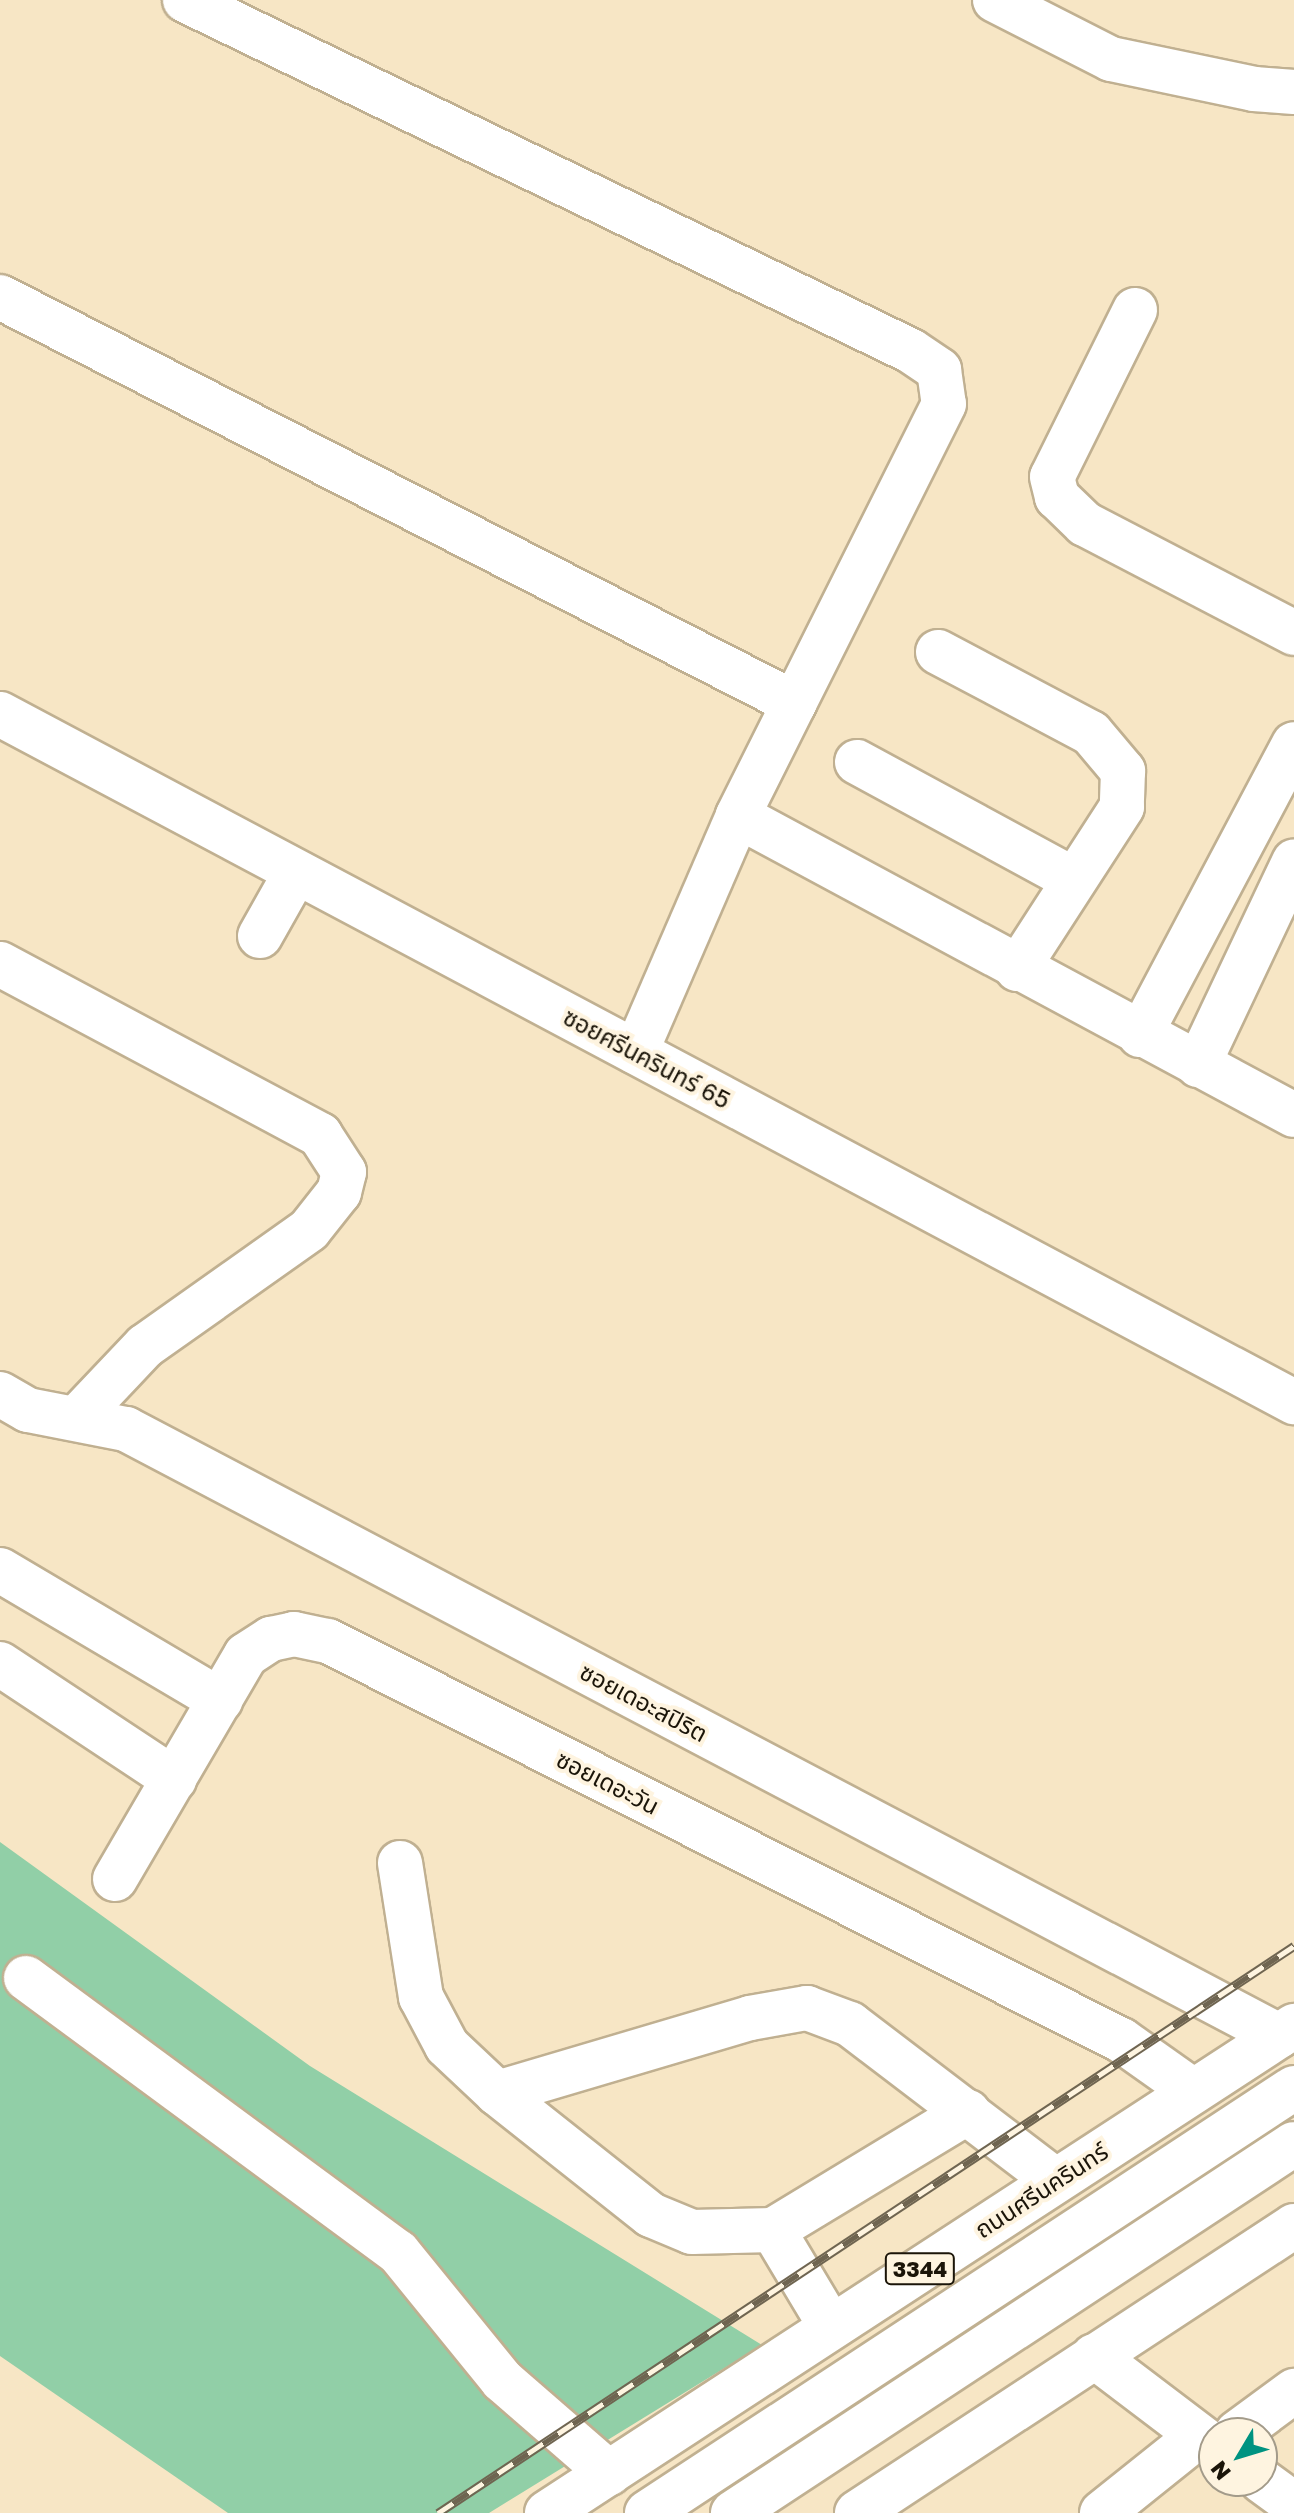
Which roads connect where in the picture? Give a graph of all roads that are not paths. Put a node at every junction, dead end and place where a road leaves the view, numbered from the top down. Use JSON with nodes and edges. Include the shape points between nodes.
{"nodes":[{"id":1,"x":185,"y":0,"type":"edge"},
{"id":2,"x":995,"y":0,"type":"edge"},
{"id":3,"x":1294,"y":92,"type":"edge"},
{"id":4,"x":0,"y":297,"type":"edge"},
{"id":5,"x":1135,"y":310,"type":"dead end"},
{"id":6,"x":1294,"y":633,"type":"edge"},
{"id":7,"x":938,"y":652,"type":"dead end"},
{"id":8,"x":794,"y":703,"type":"junction"},
{"id":9,"x":0,"y":714,"type":"edge"},
{"id":10,"x":1294,"y":744,"type":"edge"},
{"id":11,"x":857,"y":762,"type":"dead end"},
{"id":12,"x":738,"y":816,"type":"junction"},
{"id":13,"x":1294,"y":862,"type":"edge"},
{"id":14,"x":296,"y":872,"type":"junction"},
{"id":15,"x":1074,"y":880,"type":"junction"},
{"id":16,"x":260,"y":936,"type":"dead end"},
{"id":17,"x":1017,"y":969,"type":"junction"},
{"id":18,"x":4,"y":975,"type":"edge"},
{"id":19,"x":1140,"y":1035,"type":"junction"},
{"id":20,"x":636,"y":1052,"type":"junction"},
{"id":21,"x":1198,"y":1065,"type":"junction"},
{"id":22,"x":1294,"y":1115,"type":"edge"},
{"id":23,"x":0,"y":1394,"type":"edge"},
{"id":24,"x":1294,"y":1402,"type":"edge"},
{"id":25,"x":76,"y":1419,"type":"junction"},
{"id":26,"x":0,"y":1570,"type":"edge"},
{"id":27,"x":0,"y":1664,"type":"edge"},
{"id":28,"x":220,"y":1700,"type":"junction"},
{"id":29,"x":174,"y":1779,"type":"junction"},
{"id":30,"x":400,"y":1863,"type":"dead end"},
{"id":31,"x":115,"y":1879,"type":"dead end"},
{"id":32,"x":26,"y":1978,"type":"dead end"},
{"id":33,"x":1286,"y":2031,"type":"edge"},
{"id":34,"x":1294,"y":2088,"type":"edge"},
{"id":35,"x":1193,"y":2091,"type":"junction"},
{"id":36,"x":497,"y":2093,"type":"junction"},
{"id":37,"x":968,"y":2112,"type":"junction"},
{"id":38,"x":1294,"y":2144,"type":"edge"},
{"id":39,"x":1055,"y":2180,"type":"junction"},
{"id":40,"x":1294,"y":2226,"type":"edge"},
{"id":41,"x":773,"y":2230,"type":"junction"},
{"id":42,"x":831,"y":2327,"type":"junction"},
{"id":43,"x":1094,"y":2356,"type":"junction"},
{"id":44,"x":1294,"y":2391,"type":"edge"},
{"id":45,"x":1252,"y":2417,"type":"edge"},
{"id":46,"x":1198,"y":2427,"type":"edge"},
{"id":47,"x":1198,"y":2451,"type":"edge"},
{"id":48,"x":609,"y":2473,"type":"junction"},
{"id":49,"x":870,"y":2510,"type":"edge"},
{"id":50,"x":547,"y":2513,"type":"edge"},
{"id":51,"x":647,"y":2513,"type":"edge"},
{"id":52,"x":733,"y":2513,"type":"edge"},
{"id":53,"x":1102,"y":2513,"type":"edge"}],
"edges":[{"from":1,"to":8,"type":"street","via":[[911,351],[939,370],[944,404]]},
{"from":2,"to":3,"type":"street","via":[[1111,59],[1254,89]]},
{"from":4,"to":8,"type":"street"},
{"from":5,"to":6,"type":"street","via":[[1052,477],[1057,497],[1085,524]]},
{"from":7,"to":15,"type":"street","via":[[1091,733],[1123,771],[1122,807]]},
{"from":8,"to":12,"type":"street"},
{"from":9,"to":14,"type":"street","name":"ซอยศรีนครินทร์ 65"},
{"from":10,"to":19,"type":"street"},
{"from":11,"to":15,"type":"street"},
{"from":12,"to":17,"type":"street"},
{"from":12,"to":20,"type":"street"},
{"from":13,"to":21,"type":"street"},
{"from":14,"to":16,"type":"street"},
{"from":14,"to":20,"type":"street","name":"ซอยศรีนครินทร์ 65"},
{"from":15,"to":17,"type":"street"},
{"from":17,"to":19,"type":"street"},
{"from":18,"to":25,"type":"street","via":[[320,1135],[344,1172],[339,1192],[309,1230],[145,1346]]},
{"from":19,"to":21,"type":"street"},
{"from":20,"to":24,"type":"street","name":"ซอยศรีนครินทร์ 65"},
{"from":21,"to":22,"type":"street"},
{"from":23,"to":25,"type":"street","name":"ซอยเดอะสปิริต","via":[[28,1410]]},
{"from":25,"to":33,"type":"street","name":"ซอยเดอะสปิริต","via":[[126,1429]]},
{"from":26,"to":28,"type":"street"},
{"from":27,"to":29,"type":"street"},
{"from":28,"to":29,"type":"street","name":"ซอยเดอะวัน"},
{"from":28,"to":35,"type":"street","name":"ซอยเดอะวัน","via":[[246,1655],[271,1639],[294,1634],[328,1641],[1121,2040]]},
{"from":29,"to":31,"type":"street","name":"ซอยเดอะวัน"},
{"from":30,"to":36,"type":"street","via":[[421,1997],[447,2046]]},
{"from":32,"to":48,"type":"street","via":[[398,2252],[502,2380]]},
{"from":33,"to":35,"type":"street","name":"ถนนศรีนครินทร์","number":"3344"},
{"from":34,"to":51,"type":"street","number":"3344"},
{"from":35,"to":39,"type":"street","name":"ถนนศรีนครินทร์","number":"3344"},
{"from":36,"to":37,"type":"street","via":[[750,2018],[807,2008],[850,2024]]},
{"from":36,"to":41,"type":"street","via":[[651,2215],[692,2232]]},
{"from":37,"to":39,"type":"street"},
{"from":37,"to":41,"type":"street"},
{"from":38,"to":52,"type":"street"},
{"from":39,"to":42,"type":"street","name":"ถนนศรีนครินทร์","number":"3344"},
{"from":40,"to":43,"type":"street"},
{"from":41,"to":42,"type":"street"},
{"from":42,"to":48,"type":"street","name":"ถนนศรีนครินทร์","number":"3344"},
{"from":43,"to":46,"type":"street"},
{"from":43,"to":49,"type":"street"},
{"from":44,"to":45,"type":"street"},
{"from":47,"to":53,"type":"street"},
{"from":48,"to":50,"type":"street","name":"ถนนศรีนครินทร์","number":"3344"}]}
